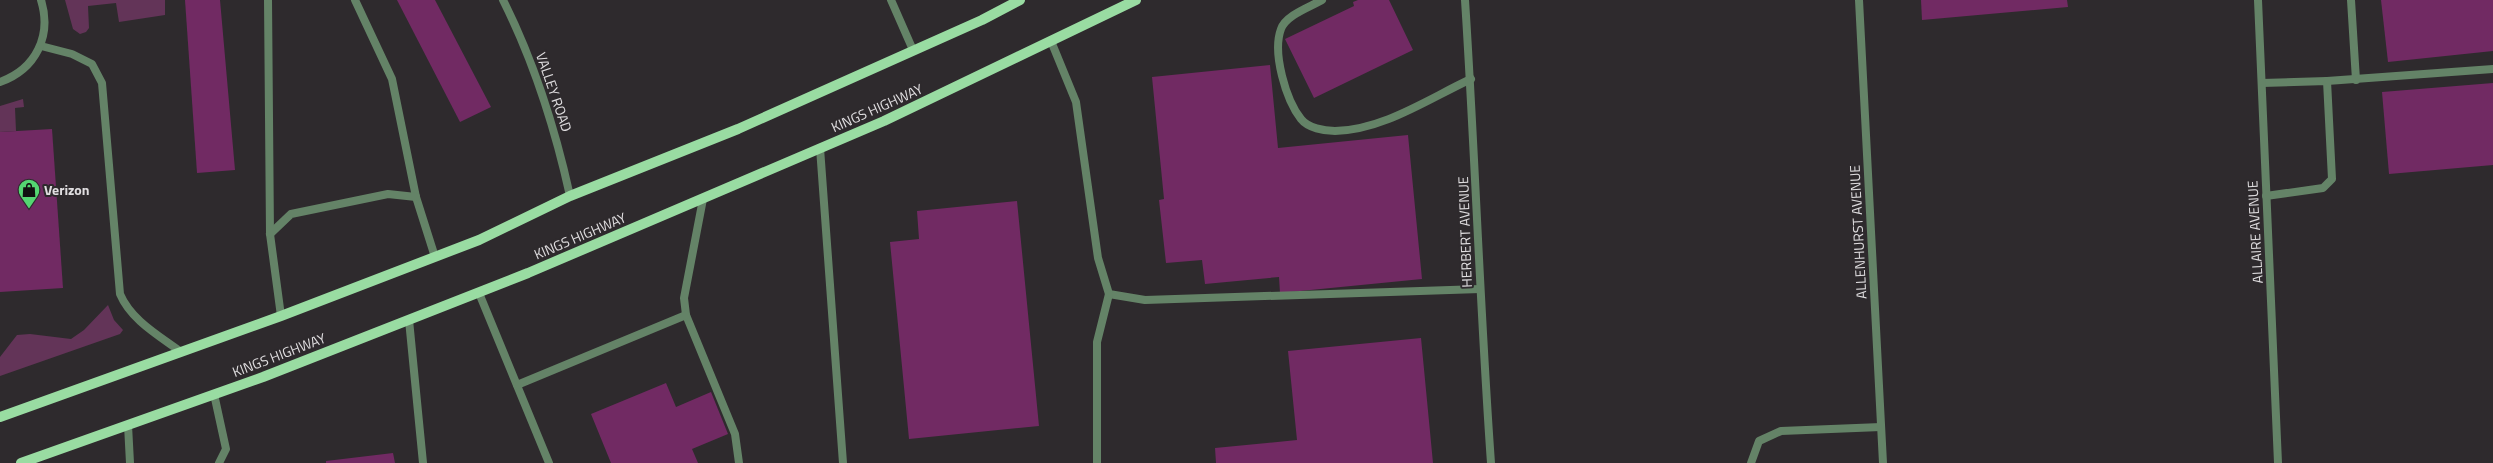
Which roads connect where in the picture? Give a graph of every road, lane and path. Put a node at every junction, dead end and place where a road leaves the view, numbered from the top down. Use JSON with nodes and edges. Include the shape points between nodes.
{"nodes":[{"id":1,"x":41,"y":0,"type":"edge"},
{"id":2,"x":268,"y":0,"type":"edge"},
{"id":3,"x":355,"y":0,"type":"edge"},
{"id":4,"x":503,"y":0,"type":"edge"},
{"id":5,"x":891,"y":0,"type":"edge"},
{"id":6,"x":1020,"y":0,"type":"edge"},
{"id":7,"x":1136,"y":0,"type":"edge"},
{"id":8,"x":1322,"y":0,"type":"edge"},
{"id":9,"x":1465,"y":0,"type":"edge"},
{"id":10,"x":1859,"y":0,"type":"edge"},
{"id":11,"x":2258,"y":0,"type":"edge"},
{"id":12,"x":2351,"y":0,"type":"edge"},
{"id":13,"x":1051,"y":41,"type":"junction"},
{"id":14,"x":41,"y":46,"type":"junction"},
{"id":15,"x":913,"y":50,"type":"junction"},
{"id":16,"x":2493,"y":69,"type":"edge"},
{"id":17,"x":1470,"y":79,"type":"junction"},
{"id":18,"x":2356,"y":80,"type":"junction"},
{"id":19,"x":2327,"y":81,"type":"junction"},
{"id":20,"x":0,"y":82,"type":"edge"},
{"id":21,"x":2262,"y":83,"type":"junction"},
{"id":22,"x":820,"y":148,"type":"junction"},
{"id":23,"x":570,"y":196,"type":"junction"},
{"id":24,"x":2266,"y":196,"type":"junction"},
{"id":25,"x":416,"y":197,"type":"junction"},
{"id":26,"x":703,"y":199,"type":"junction"},
{"id":27,"x":270,"y":234,"type":"junction"},
{"id":28,"x":435,"y":257,"type":"junction"},
{"id":29,"x":1480,"y":289,"type":"junction"},
{"id":30,"x":479,"y":293,"type":"junction"},
{"id":31,"x":1109,"y":294,"type":"junction"},
{"id":32,"x":686,"y":315,"type":"junction"},
{"id":33,"x":281,"y":316,"type":"junction"},
{"id":34,"x":409,"y":320,"type":"junction"},
{"id":35,"x":181,"y":352,"type":"junction"},
{"id":36,"x":516,"y":384,"type":"junction"},
{"id":37,"x":214,"y":394,"type":"junction"},
{"id":38,"x":0,"y":417,"type":"edge"},
{"id":39,"x":128,"y":425,"type":"junction"},
{"id":40,"x":1881,"y":427,"type":"junction"},
{"id":41,"x":21,"y":463,"type":"edge"},
{"id":42,"x":130,"y":463,"type":"edge"},
{"id":43,"x":220,"y":463,"type":"edge"},
{"id":44,"x":423,"y":463,"type":"edge"},
{"id":45,"x":549,"y":463,"type":"edge"},
{"id":46,"x":738,"y":463,"type":"edge"},
{"id":47,"x":843,"y":463,"type":"edge"},
{"id":48,"x":1097,"y":463,"type":"edge"},
{"id":49,"x":1491,"y":463,"type":"edge"},
{"id":50,"x":1751,"y":463,"type":"edge"},
{"id":51,"x":1883,"y":463,"type":"edge"},
{"id":52,"x":2278,"y":463,"type":"edge"}],
"edges":[{"from":1,"to":14,"type":"street","via":[[46,22]]},
{"from":2,"to":27,"type":"street"},
{"from":3,"to":25,"type":"street","via":[[392,79]]},
{"from":4,"to":23,"type":"street","name":"VALLEY ROAD","via":[[546,106]]},
{"from":5,"to":15,"type":"street"},
{"from":6,"to":15,"type":"main road"},
{"from":7,"to":13,"type":"main road","name":"KINGS HIGHWAY"},
{"from":8,"to":17,"type":"street","via":[[1290,18],[1281,28],[1278,46],[1282,81],[1301,120],[1318,129],[1334,131],[1364,128]]},
{"from":9,"to":17,"type":"street","name":"HERBERT AVENUE"},
{"from":10,"to":40,"type":"street","name":"ALLENHURST AVENUE"},
{"from":11,"to":21,"type":"street","name":"ALLAIRE AVENUE"},
{"from":12,"to":18,"type":"street"},
{"from":13,"to":22,"type":"main road","name":"KINGS HIGHWAY","via":[[884,121]]},
{"from":13,"to":31,"type":"street","via":[[1076,102],[1098,258]]},
{"from":14,"to":20,"type":"street","via":[[26,68]]},
{"from":14,"to":35,"type":"street","via":[[72,54],[92,64],[102,83],[120,294],[126,308],[139,321]]},
{"from":15,"to":23,"type":"main road","via":[[738,129]]},
{"from":16,"to":18,"type":"street"},
{"from":17,"to":29,"type":"street","name":"HERBERT AVENUE"},
{"from":18,"to":19,"type":"street"},
{"from":19,"to":21,"type":"street"},
{"from":19,"to":24,"type":"street","via":[[2332,179],[2323,188]]},
{"from":21,"to":24,"type":"street","name":"ALLAIRE AVENUE"},
{"from":22,"to":26,"type":"main road","name":"KINGS HIGHWAY"},
{"from":22,"to":47,"type":"street"},
{"from":23,"to":28,"type":"main road","via":[[479,240]]},
{"from":24,"to":52,"type":"street","name":"ALLAIRE AVENUE"},
{"from":25,"to":27,"type":"street","via":[[388,194],[291,214]]},
{"from":25,"to":28,"type":"street"},
{"from":26,"to":30,"type":"main road","name":"KINGS HIGHWAY"},
{"from":26,"to":32,"type":"street","via":[[684,298]]},
{"from":27,"to":33,"type":"street"},
{"from":28,"to":33,"type":"main road"},
{"from":29,"to":31,"type":"street","via":[[1145,300]]},
{"from":29,"to":49,"type":"street","name":"HERBERT AVENUE"},
{"from":30,"to":34,"type":"main road","name":"KINGS HIGHWAY"},
{"from":30,"to":36,"type":"street"},
{"from":31,"to":48,"type":"street","via":[[1096,342]]},
{"from":32,"to":36,"type":"street"},
{"from":32,"to":46,"type":"street","via":[[735,434]]},
{"from":33,"to":35,"type":"main road"},
{"from":34,"to":37,"type":"main road","name":"KINGS HIGHWAY"},
{"from":34,"to":44,"type":"street"},
{"from":35,"to":38,"type":"main road"},
{"from":36,"to":45,"type":"street"},
{"from":37,"to":39,"type":"main road","name":"KINGS HIGHWAY"},
{"from":37,"to":43,"type":"street","via":[[226,449]]},
{"from":39,"to":41,"type":"main road","name":"KINGS HIGHWAY"},
{"from":39,"to":42,"type":"street"},
{"from":40,"to":50,"type":"street","via":[[1781,431],[1759,441]]},
{"from":40,"to":51,"type":"street","name":"ALLENHURST AVENUE"}]}
